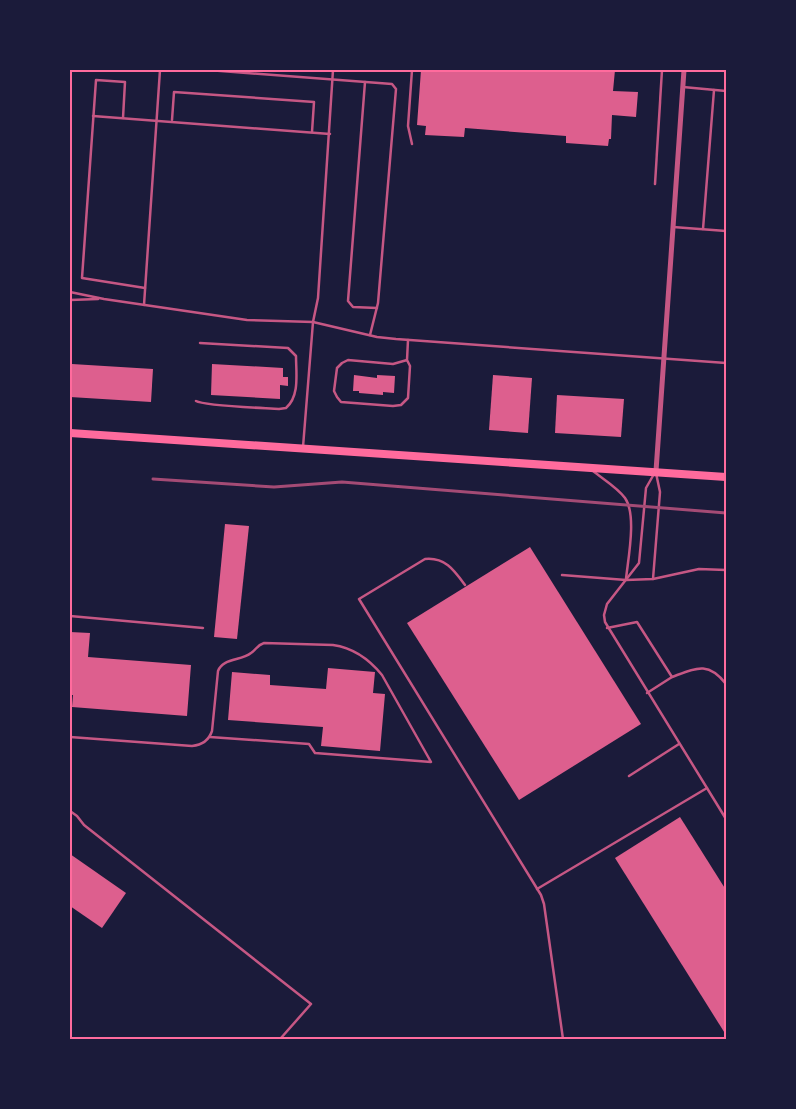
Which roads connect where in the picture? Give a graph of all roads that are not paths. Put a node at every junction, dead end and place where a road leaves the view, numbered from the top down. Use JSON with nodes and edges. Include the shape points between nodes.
{"nodes":[{"id":1,"x":160,"y":70,"type":"edge"},
{"id":2,"x":208,"y":70,"type":"edge"},
{"id":3,"x":333,"y":70,"type":"edge"},
{"id":4,"x":412,"y":70,"type":"edge"},
{"id":5,"x":662,"y":70,"type":"edge"},
{"id":6,"x":684,"y":70,"type":"edge"},
{"id":7,"x":332,"y":80,"type":"junction"},
{"id":8,"x":365,"y":82,"type":"junction"},
{"id":9,"x":682,"y":87,"type":"junction"},
{"id":10,"x":714,"y":90,"type":"junction"},
{"id":11,"x":726,"y":91,"type":"edge"},
{"id":12,"x":93,"y":116,"type":"junction"},
{"id":13,"x":123,"y":118,"type":"junction"},
{"id":14,"x":156,"y":119,"type":"junction"},
{"id":15,"x":172,"y":121,"type":"junction"},
{"id":16,"x":312,"y":132,"type":"junction"},
{"id":17,"x":330,"y":134,"type":"junction"},
{"id":18,"x":412,"y":144,"type":"dead end"},
{"id":19,"x":655,"y":184,"type":"dead end"},
{"id":20,"x":672,"y":227,"type":"junction"},
{"id":21,"x":703,"y":229,"type":"junction"},
{"id":22,"x":726,"y":231,"type":"edge"},
{"id":23,"x":145,"y":288,"type":"junction"},
{"id":24,"x":70,"y":292,"type":"edge"},
{"id":25,"x":104,"y":299,"type":"junction"},
{"id":26,"x":70,"y":300,"type":"edge"},
{"id":27,"x":144,"y":305,"type":"junction"},
{"id":28,"x":377,"y":308,"type":"junction"},
{"id":29,"x":313,"y":322,"type":"junction"},
{"id":30,"x":370,"y":335,"type":"junction"},
{"id":31,"x":408,"y":340,"type":"junction"},
{"id":32,"x":200,"y":343,"type":"dead end"},
{"id":33,"x":664,"y":359,"type":"junction"},
{"id":34,"x":407,"y":360,"type":"junction"},
{"id":35,"x":726,"y":363,"type":"edge"},
{"id":36,"x":196,"y":401,"type":"dead end"},
{"id":37,"x":70,"y":433,"type":"edge"},
{"id":38,"x":303,"y":448,"type":"junction"},
{"id":39,"x":588,"y":467,"type":"junction"},
{"id":40,"x":656,"y":472,"type":"junction"},
{"id":41,"x":726,"y":477,"type":"edge"},
{"id":42,"x":726,"y":570,"type":"edge"},
{"id":43,"x":562,"y":575,"type":"dead end"},
{"id":44,"x":653,"y":579,"type":"junction"},
{"id":45,"x":626,"y":580,"type":"junction"},
{"id":46,"x":464,"y":585,"type":"dead end"},
{"id":47,"x":70,"y":616,"type":"edge"},
{"id":48,"x":203,"y":628,"type":"dead end"},
{"id":49,"x":607,"y":628,"type":"junction"},
{"id":50,"x":672,"y":677,"type":"junction"},
{"id":51,"x":726,"y":684,"type":"edge"},
{"id":52,"x":647,"y":693,"type":"junction"},
{"id":53,"x":70,"y":737,"type":"edge"},
{"id":54,"x":210,"y":737,"type":"junction"},
{"id":55,"x":679,"y":744,"type":"junction"},
{"id":56,"x":629,"y":776,"type":"dead end"},
{"id":57,"x":707,"y":788,"type":"junction"},
{"id":58,"x":70,"y":811,"type":"edge"},
{"id":59,"x":726,"y":819,"type":"edge"},
{"id":60,"x":537,"y":889,"type":"junction"},
{"id":61,"x":281,"y":1038,"type":"edge"},
{"id":62,"x":564,"y":1039,"type":"edge"}],
"edges":[{"from":1,"to":14,"type":"lane"},
{"from":2,"to":7,"type":"lane"},
{"from":3,"to":7,"type":"lane"},
{"from":4,"to":18,"type":"lane","via":[[408,126]]},
{"from":5,"to":19,"type":"lane"},
{"from":6,"to":9,"type":"street"},
{"from":7,"to":8,"type":"lane"},
{"from":7,"to":17,"type":"lane"},
{"from":8,"to":28,"type":"lane","via":[[348,301],[352,307]]},
{"from":8,"to":28,"type":"lane","via":[[392,84],[396,89]]},
{"from":9,"to":10,"type":"lane"},
{"from":9,"to":20,"type":"street"},
{"from":10,"to":11,"type":"lane"},
{"from":10,"to":21,"type":"lane"},
{"from":12,"to":13,"type":"lane"},
{"from":12,"to":13,"type":"lane","via":[[96,80],[125,82]]},
{"from":12,"to":23,"type":"lane","via":[[82,278]]},
{"from":13,"to":14,"type":"lane"},
{"from":14,"to":15,"type":"lane"},
{"from":14,"to":23,"type":"lane"},
{"from":15,"to":16,"type":"lane"},
{"from":15,"to":16,"type":"lane","via":[[174,92],[314,102]]},
{"from":16,"to":17,"type":"lane"},
{"from":17,"to":29,"type":"lane","via":[[318,298]]},
{"from":20,"to":21,"type":"lane"},
{"from":20,"to":33,"type":"street"},
{"from":21,"to":22,"type":"lane"},
{"from":23,"to":27,"type":"lane"},
{"from":24,"to":25,"type":"lane"},
{"from":25,"to":26,"type":"lane"},
{"from":25,"to":27,"type":"lane"},
{"from":27,"to":29,"type":"lane","via":[[247,320]]},
{"from":28,"to":30,"type":"lane"},
{"from":29,"to":30,"type":"lane"},
{"from":29,"to":38,"type":"lane"},
{"from":30,"to":31,"type":"lane"},
{"from":31,"to":33,"type":"lane"},
{"from":31,"to":34,"type":"lane"},
{"from":32,"to":36,"type":"lane","via":[[288,348],[296,356],[294,398],[286,408],[279,409]]},
{"from":33,"to":35,"type":"lane"},
{"from":33,"to":40,"type":"street"},
{"from":34,"to":34,"type":"lane","via":[[393,364],[348,360],[342,363],[337,368],[336,397],[341,402],[401,405],[408,398],[410,366]]},
{"from":37,"to":38,"type":"main road"},
{"from":38,"to":39,"type":"main road"},
{"from":39,"to":40,"type":"main road"},
{"from":39,"to":45,"type":"lane","via":[[625,497],[629,505],[631,522]]},
{"from":40,"to":41,"type":"main road"},
{"from":40,"to":44,"type":"lane","via":[[660,492]]},
{"from":40,"to":45,"type":"lane","via":[[646,488],[639,563]]},
{"from":42,"to":44,"type":"lane","via":[[699,570]]},
{"from":43,"to":45,"type":"lane"},
{"from":44,"to":45,"type":"lane"},
{"from":45,"to":49,"type":"lane","via":[[605,609]]},
{"from":46,"to":60,"type":"lane","via":[[447,564],[440,560],[425,560],[359,599]]},
{"from":47,"to":48,"type":"lane"},
{"from":49,"to":50,"type":"lane","via":[[637,622]]},
{"from":49,"to":52,"type":"lane"},
{"from":50,"to":51,"type":"lane","via":[[704,668],[712,670]]},
{"from":50,"to":52,"type":"lane"},
{"from":52,"to":55,"type":"lane"},
{"from":53,"to":54,"type":"lane","via":[[192,746],[204,743]]},
{"from":54,"to":54,"type":"lane","via":[[220,666],[224,663],[250,654],[264,643],[343,646],[372,662],[382,675],[431,762],[315,753],[309,744]]},
{"from":55,"to":56,"type":"lane"},
{"from":55,"to":57,"type":"lane"},
{"from":57,"to":59,"type":"lane"},
{"from":57,"to":60,"type":"lane"},
{"from":58,"to":61,"type":"lane","via":[[311,1004]]},
{"from":60,"to":62,"type":"lane","via":[[544,904]]}]}
